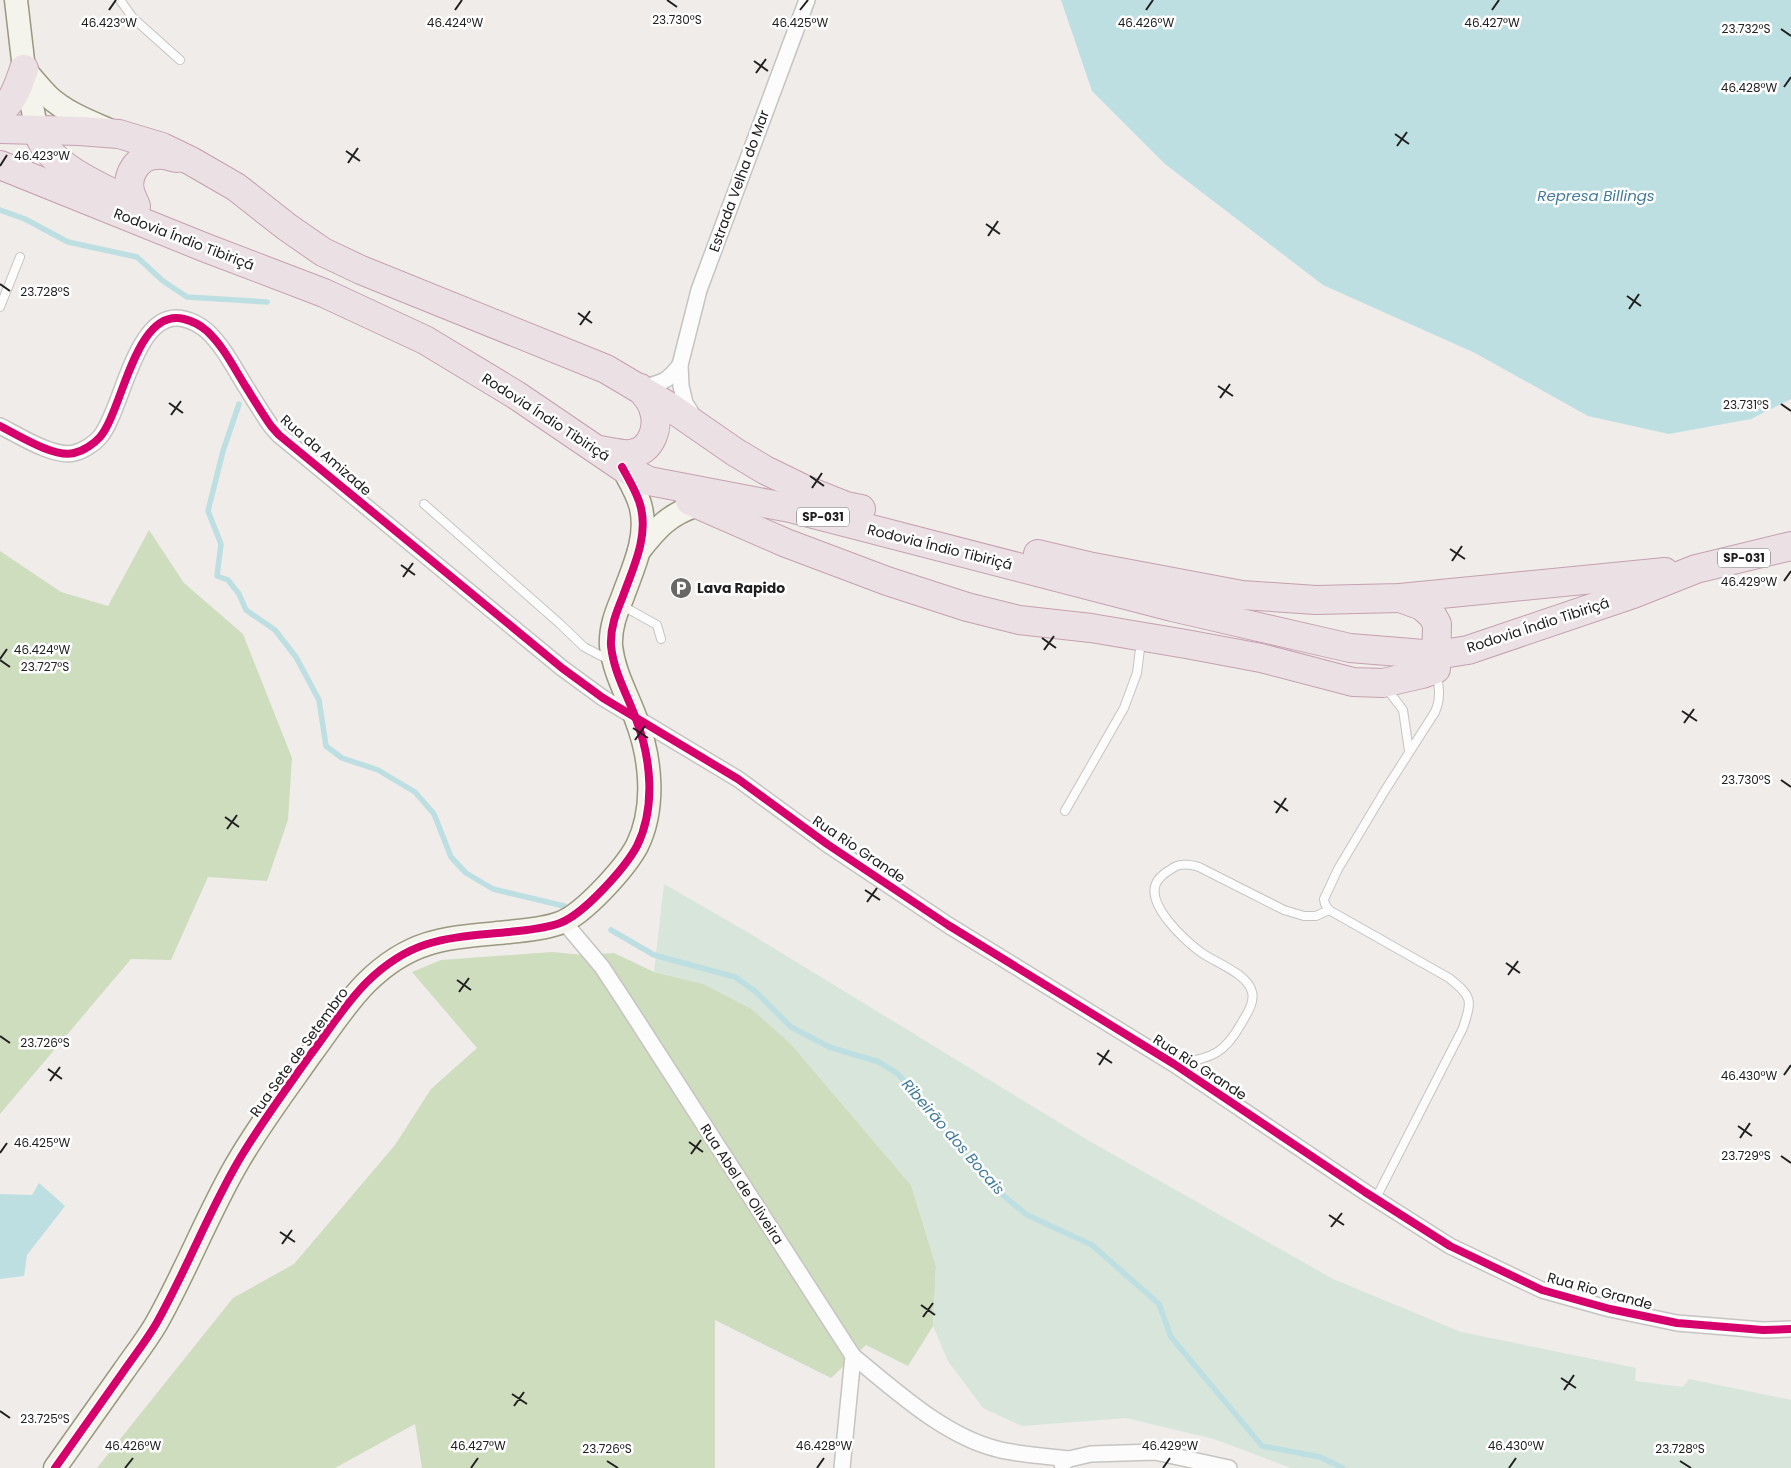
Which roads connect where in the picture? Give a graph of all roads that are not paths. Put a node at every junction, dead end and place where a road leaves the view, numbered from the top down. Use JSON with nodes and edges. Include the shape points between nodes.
{"nodes":[{"id":1,"x":16,"y":0,"type":"edge"},
{"id":2,"x":120,"y":0,"type":"edge"},
{"id":3,"x":807,"y":0,"type":"edge"},
{"id":4,"x":180,"y":60,"type":"dead end"},
{"id":5,"x":24,"y":69,"type":"junction"},
{"id":6,"x":0,"y":112,"type":"edge"},
{"id":7,"x":0,"y":129,"type":"edge"},
{"id":8,"x":37,"y":130,"type":"junction"},
{"id":9,"x":119,"y":134,"type":"junction"},
{"id":10,"x":191,"y":161,"type":"junction"},
{"id":11,"x":0,"y":165,"type":"edge"},
{"id":12,"x":136,"y":206,"type":"junction"},
{"id":13,"x":206,"y":248,"type":"junction"},
{"id":14,"x":20,"y":257,"type":"dead end"},
{"id":15,"x":0,"y":307,"type":"edge"},
{"id":16,"x":680,"y":365,"type":"junction"},
{"id":17,"x":640,"y":388,"type":"junction"},
{"id":18,"x":0,"y":426,"type":"edge"},
{"id":19,"x":699,"y":427,"type":"junction"},
{"id":20,"x":594,"y":449,"type":"junction"},
{"id":21,"x":622,"y":467,"type":"junction"},
{"id":22,"x":649,"y":481,"type":"junction"},
{"id":23,"x":424,"y":504,"type":"dead end"},
{"id":24,"x":698,"y":505,"type":"junction"},
{"id":25,"x":1791,"y":546,"type":"edge"},
{"id":26,"x":639,"y":552,"type":"junction"},
{"id":27,"x":1696,"y":569,"type":"junction"},
{"id":28,"x":1400,"y":598,"type":"junction"},
{"id":29,"x":620,"y":604,"type":"junction"},
{"id":30,"x":1142,"y":637,"type":"junction"},
{"id":31,"x":661,"y":639,"type":"dead end"},
{"id":32,"x":614,"y":662,"type":"junction"},
{"id":33,"x":1436,"y":662,"type":"junction"},
{"id":34,"x":1382,"y":683,"type":"junction"},
{"id":35,"x":636,"y":720,"type":"junction"},
{"id":36,"x":1409,"y":750,"type":"junction"},
{"id":37,"x":1065,"y":811,"type":"dead end"},
{"id":38,"x":1329,"y":910,"type":"junction"},
{"id":39,"x":564,"y":922,"type":"junction"},
{"id":40,"x":1174,"y":1064,"type":"junction"},
{"id":41,"x":1376,"y":1198,"type":"junction"},
{"id":42,"x":1791,"y":1329,"type":"edge"},
{"id":43,"x":853,"y":1356,"type":"junction"},
{"id":44,"x":1069,"y":1459,"type":"junction"},
{"id":45,"x":56,"y":1468,"type":"edge"},
{"id":46,"x":842,"y":1468,"type":"edge"},
{"id":47,"x":1057,"y":1468,"type":"edge"},
{"id":48,"x":1229,"y":1468,"type":"edge"}],
"edges":[{"from":1,"to":5,"type":"street"},
{"from":2,"to":4,"type":"lane","via":[[133,18]]},
{"from":3,"to":16,"type":"street","name":"Estrada Velha do Mar","via":[[698,290]]},
{"from":5,"to":6,"type":"highway","via":[[10,103]]},
{"from":5,"to":8,"type":"street"},
{"from":5,"to":9,"type":"street","via":[[62,107]]},
{"from":7,"to":8,"type":"highway","name":"Rodovia Índio Tibiriçá","number":"SP-031"},
{"from":8,"to":9,"type":"highway","name":"Rodovia Índio Tibiriçá","number":"SP-031"},
{"from":8,"to":12,"type":"highway","via":[[53,156]]},
{"from":9,"to":10,"type":"highway","name":"Rodovia Índio Tibiriçá","number":"SP-031"},
{"from":10,"to":12,"type":"highway","via":[[158,154],[145,156],[138,162],[130,181]]},
{"from":10,"to":17,"type":"highway","name":"Rodovia Índio Tibiriçá","number":"SP-031","via":[[236,187],[323,252],[597,365]]},
{"from":11,"to":13,"type":"highway","name":"Rodovia Índio Tibiriçá","number":"SP-031"},
{"from":12,"to":13,"type":"highway"},
{"from":13,"to":20,"type":"highway","name":"Rodovia Índio Tibiriçá","number":"SP-031","via":[[324,293],[425,340],[516,395]]},
{"from":14,"to":15,"type":"lane"},
{"from":16,"to":17,"type":"street","via":[[672,376],[660,383]]},
{"from":16,"to":19,"type":"street","name":"Estrada Velha do Mar","via":[[685,403]]},
{"from":17,"to":19,"type":"highway","name":"Rodovia Índio Tibiriçá","number":"SP-031"},
{"from":17,"to":20,"type":"highway","via":[[653,406],[656,417],[650,443],[631,454]]},
{"from":18,"to":35,"type":"street","name":"Rua da Amizade","via":[[54,452],[73,453],[87,448],[100,438],[110,420],[134,356],[154,327],[166,318],[193,321],[220,345],[270,426],[279,435],[562,668]]},
{"from":19,"to":28,"type":"highway","name":"Rodovia Índio Tibiriçá","number":"SP-031","via":[[765,470],[846,506],[1013,548],[1093,567],[1242,595],[1316,600]]},
{"from":20,"to":21,"type":"highway","name":"Rodovia Índio Tibiriçá","number":"SP-031"},
{"from":21,"to":22,"type":"highway","name":"Rodovia Índio Tibiriçá","number":"SP-031"},
{"from":21,"to":26,"type":"street","name":"Rua Sete de Setembro","via":[[641,508]]},
{"from":22,"to":24,"type":"highway"},
{"from":22,"to":33,"type":"highway","name":"Rodovia Índio Tibiriçá","number":"SP-031","via":[[790,508],[1273,631]]},
{"from":23,"to":32,"type":"lane","via":[[584,647]]},
{"from":24,"to":26,"type":"street","name":"Rua Sete de Setembro","via":[[668,519]]},
{"from":24,"to":30,"type":"highway","via":[[786,543],[967,607],[1019,620]]},
{"from":25,"to":27,"type":"highway","name":"Rodovia Índio Tibiriçá","number":"SP-031"},
{"from":26,"to":29,"type":"street","name":"Rua Sete de Setembro"},
{"from":27,"to":28,"type":"highway","name":"Rodovia Índio Tibiriçá","number":"SP-031"},
{"from":27,"to":33,"type":"highway","name":"Rodovia Índio Tibiriçá","number":"SP-031"},
{"from":28,"to":33,"type":"highway","via":[[1422,606],[1432,615],[1437,624]]},
{"from":29,"to":31,"type":"lane","via":[[657,625]]},
{"from":29,"to":32,"type":"street","name":"Rua Sete de Setembro","via":[[612,623]]},
{"from":30,"to":34,"type":"highway","via":[[1261,658],[1353,682]]},
{"from":30,"to":37,"type":"lane","via":[[1137,673],[1124,708]]},
{"from":32,"to":35,"type":"street","name":"Rua Sete de Setembro","via":[[620,685]]},
{"from":33,"to":34,"type":"highway"},
{"from":33,"to":36,"type":"lane","via":[[1439,704]]},
{"from":34,"to":36,"type":"lane","via":[[1403,710]]},
{"from":35,"to":39,"type":"street","name":"Rua Sete de Setembro","via":[[648,760],[648,809],[644,828],[636,848],[614,878]]},
{"from":35,"to":40,"type":"street","name":"Rua Rio Grande","via":[[738,779],[827,844],[948,925]]},
{"from":36,"to":38,"type":"lane","via":[[1327,891],[1324,899]]},
{"from":38,"to":40,"type":"lane","via":[[1316,916],[1304,916],[1284,910],[1199,867],[1190,864],[1171,868],[1156,885],[1161,911],[1187,941],[1237,974],[1249,984],[1253,994],[1246,1016],[1223,1049],[1210,1057]]},
{"from":38,"to":41,"type":"lane","via":[[1449,978],[1465,991],[1470,1005],[1463,1028]]},
{"from":39,"to":43,"type":"street","name":"Rua Abel de Oliveira","via":[[602,967]]},
{"from":39,"to":45,"type":"street","name":"Rua Sete de Setembro","via":[[528,930],[441,938],[411,949],[366,983],[346,1005],[252,1137],[154,1327]]},
{"from":40,"to":41,"type":"street","name":"Rua Rio Grande"},
{"from":41,"to":42,"type":"street","name":"Rua Rio Grande","via":[[1450,1246],[1542,1290],[1610,1309],[1677,1322],[1763,1330]]},
{"from":43,"to":44,"type":"street","name":"Rua Abel de Oliveira","via":[[908,1400],[967,1438],[997,1449]]},
{"from":43,"to":46,"type":"street"},
{"from":44,"to":47,"type":"street"},
{"from":44,"to":48,"type":"street","via":[[1091,1454],[1155,1452]]}]}
